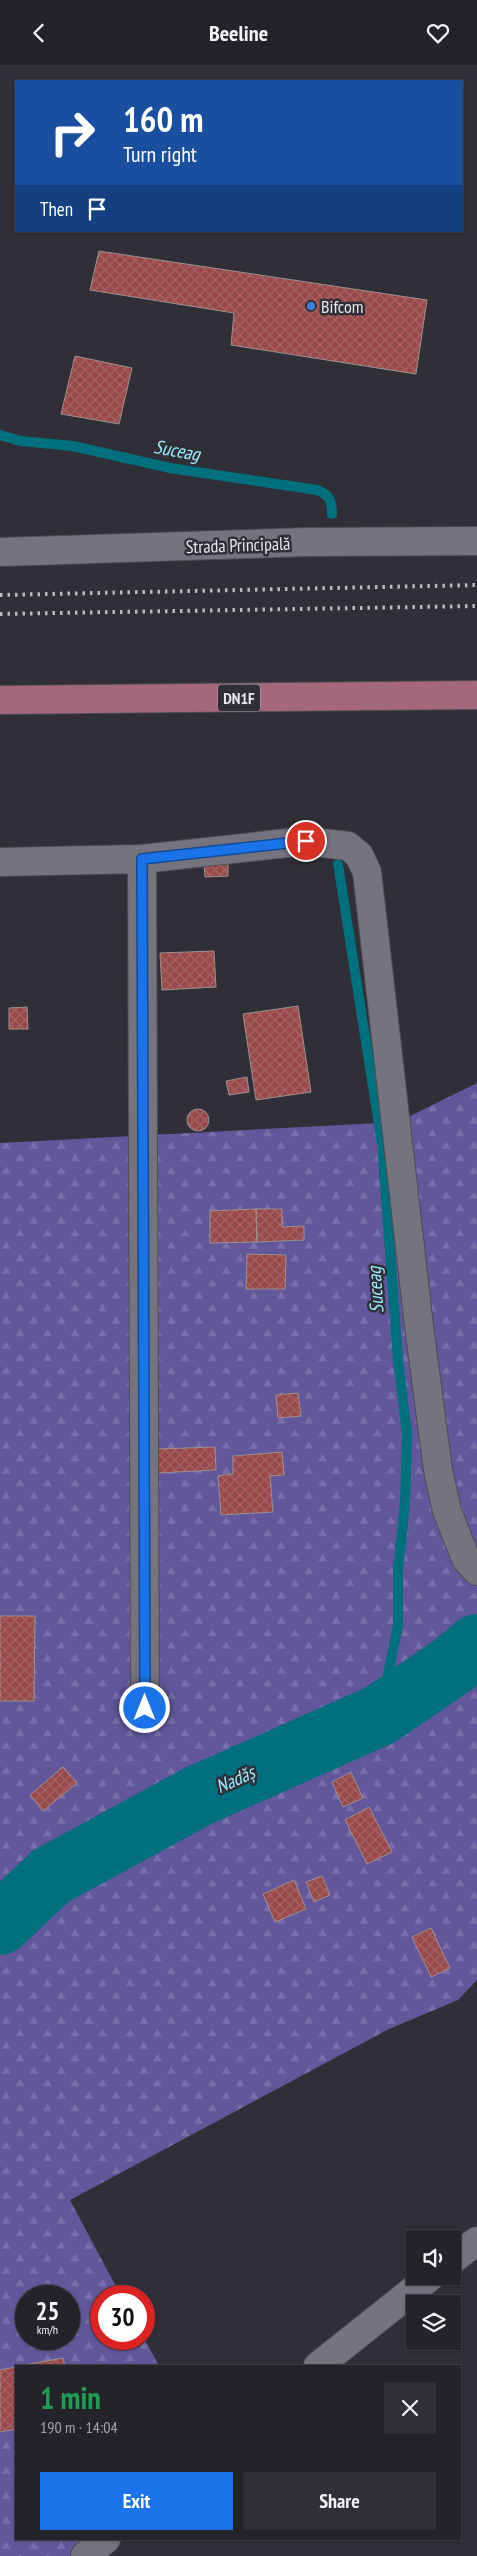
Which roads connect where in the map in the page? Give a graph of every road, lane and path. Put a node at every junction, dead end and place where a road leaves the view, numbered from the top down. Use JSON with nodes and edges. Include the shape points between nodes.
{"nodes":[{"id":1,"x":477,"y":541,"type":"edge"},
{"id":2,"x":0,"y":552,"type":"edge"},
{"id":3,"x":477,"y":695,"type":"edge"},
{"id":4,"x":0,"y":700,"type":"edge"},
{"id":5,"x":142,"y":859,"type":"junction"},
{"id":6,"x":0,"y":862,"type":"edge"},
{"id":7,"x":472,"y":1565,"type":"edge"},
{"id":8,"x":145,"y":1708,"type":"dead end"},
{"id":9,"x":477,"y":2241,"type":"edge"},
{"id":10,"x":461,"y":2253,"type":"edge"},
{"id":11,"x":420,"y":2285,"type":"edge"},
{"id":12,"x":319,"y":2365,"type":"edge"},
{"id":13,"x":105,"y":2540,"type":"edge"},
{"id":14,"x":85,"y":2556,"type":"edge"}],
"edges":[{"from":1,"to":2,"type":"street","name":"Strada Principală","via":[[308,542]]},
{"from":3,"to":4,"type":"main road","number":"DN1F"},
{"from":5,"to":6,"type":"street"},
{"from":5,"to":7,"type":"street","via":[[306,841],[348,847],[359,855],[367,872],[438,1470],[446,1511]]},
{"from":5,"to":8,"type":"street"},
{"from":9,"to":10,"type":"street"},
{"from":11,"to":12,"type":"street"},
{"from":13,"to":14,"type":"street"}]}
